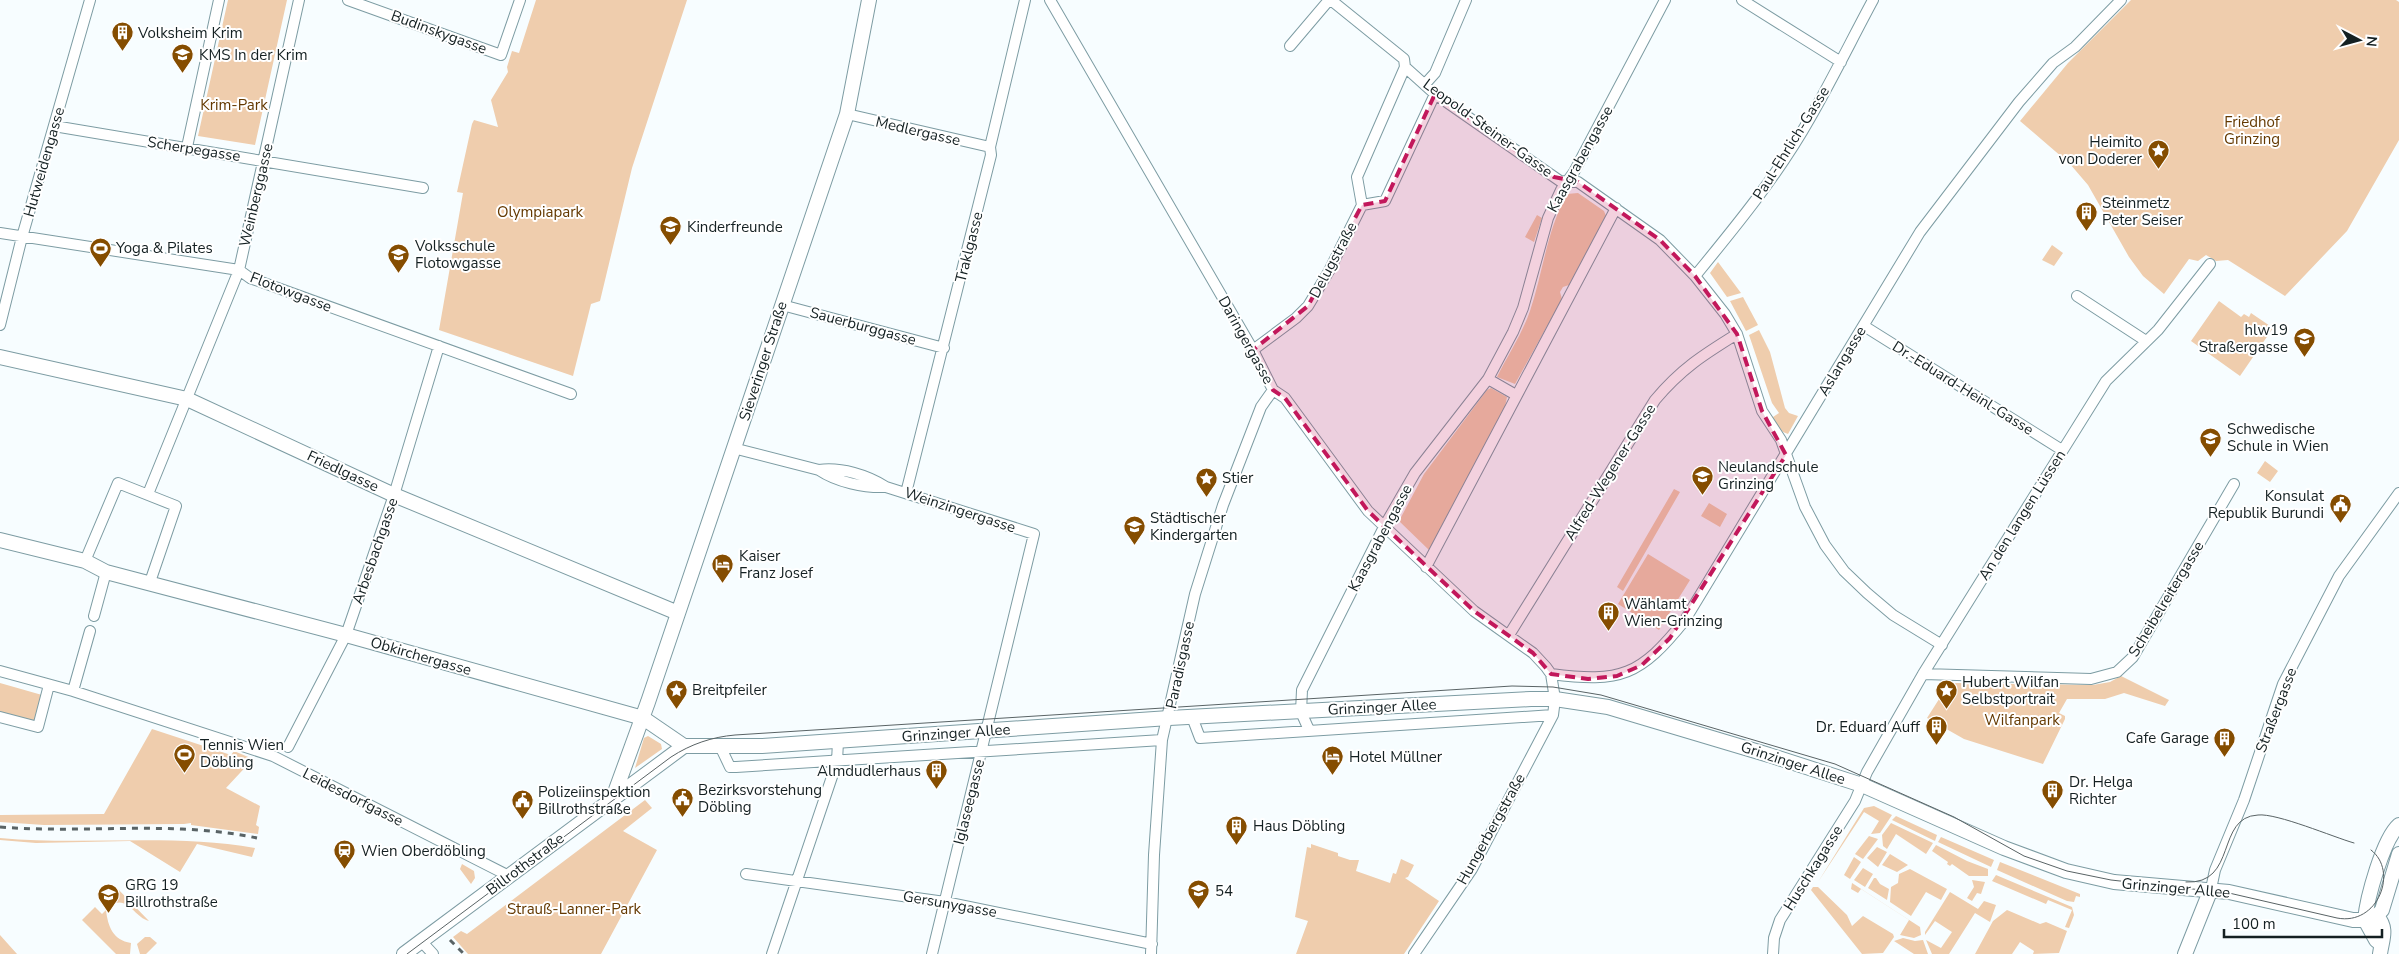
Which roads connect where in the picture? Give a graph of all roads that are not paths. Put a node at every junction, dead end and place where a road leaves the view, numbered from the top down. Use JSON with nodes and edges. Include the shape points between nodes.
{"nodes":[{"id":1,"x":90,"y":0,"type":"edge"},
{"id":2,"x":219,"y":0,"type":"edge"},
{"id":3,"x":299,"y":0,"type":"edge"},
{"id":4,"x":348,"y":0,"type":"edge"},
{"id":5,"x":520,"y":0,"type":"edge"},
{"id":6,"x":869,"y":0,"type":"edge"},
{"id":7,"x":1025,"y":0,"type":"edge"},
{"id":8,"x":1050,"y":0,"type":"edge"},
{"id":9,"x":1330,"y":0,"type":"edge"},
{"id":10,"x":1466,"y":0,"type":"edge"},
{"id":11,"x":1665,"y":0,"type":"edge"},
{"id":12,"x":1742,"y":0,"type":"edge"},
{"id":13,"x":1873,"y":0,"type":"edge"},
{"id":14,"x":2121,"y":0,"type":"edge"},
{"id":15,"x":1290,"y":46,"type":"dead end"},
{"id":16,"x":1840,"y":62,"type":"junction"},
{"id":17,"x":1405,"y":67,"type":"junction"},
{"id":18,"x":1426,"y":84,"type":"junction"},
{"id":19,"x":1435,"y":94,"type":"junction"},
{"id":20,"x":847,"y":114,"type":"junction"},
{"id":21,"x":54,"y":126,"type":"junction"},
{"id":22,"x":187,"y":147,"type":"junction"},
{"id":23,"x":990,"y":147,"type":"junction"},
{"id":24,"x":263,"y":160,"type":"junction"},
{"id":25,"x":1569,"y":182,"type":"junction"},
{"id":26,"x":423,"y":188,"type":"dead end"},
{"id":27,"x":1362,"y":205,"type":"junction"},
{"id":28,"x":1616,"y":208,"type":"junction"},
{"id":29,"x":0,"y":234,"type":"edge"},
{"id":30,"x":22,"y":237,"type":"junction"},
{"id":31,"x":2210,"y":264,"type":"dead end"},
{"id":32,"x":239,"y":270,"type":"junction"},
{"id":33,"x":1695,"y":276,"type":"junction"},
{"id":34,"x":2077,"y":296,"type":"dead end"},
{"id":35,"x":782,"y":305,"type":"junction"},
{"id":36,"x":0,"y":325,"type":"edge"},
{"id":37,"x":1864,"y":326,"type":"junction"},
{"id":38,"x":1737,"y":334,"type":"junction"},
{"id":39,"x":2146,"y":341,"type":"junction"},
{"id":40,"x":439,"y":346,"type":"junction"},
{"id":41,"x":944,"y":348,"type":"junction"},
{"id":42,"x":1253,"y":350,"type":"junction"},
{"id":43,"x":0,"y":357,"type":"edge"},
{"id":44,"x":1488,"y":379,"type":"junction"},
{"id":45,"x":1273,"y":390,"type":"junction"},
{"id":46,"x":571,"y":394,"type":"dead end"},
{"id":47,"x":1516,"y":395,"type":"junction"},
{"id":48,"x":187,"y":399,"type":"junction"},
{"id":49,"x":733,"y":448,"type":"junction"},
{"id":50,"x":2062,"y":450,"type":"junction"},
{"id":51,"x":1786,"y":455,"type":"junction"},
{"id":52,"x":2234,"y":484,"type":"dead end"},
{"id":53,"x":906,"y":493,"type":"junction"},
{"id":54,"x":2399,"y":493,"type":"edge"},
{"id":55,"x":148,"y":494,"type":"junction"},
{"id":56,"x":394,"y":494,"type":"junction"},
{"id":57,"x":1385,"y":525,"type":"junction"},
{"id":58,"x":1034,"y":534,"type":"joint"},
{"id":59,"x":0,"y":540,"type":"edge"},
{"id":60,"x":85,"y":561,"type":"junction"},
{"id":61,"x":1426,"y":567,"type":"junction"},
{"id":62,"x":106,"y":572,"type":"junction"},
{"id":63,"x":150,"y":582,"type":"junction"},
{"id":64,"x":678,"y":613,"type":"junction"},
{"id":65,"x":94,"y":616,"type":"dead end"},
{"id":66,"x":90,"y":631,"type":"dead end"},
{"id":67,"x":346,"y":635,"type":"junction"},
{"id":68,"x":1509,"y":635,"type":"junction"},
{"id":69,"x":1942,"y":645,"type":"junction"},
{"id":70,"x":0,"y":671,"type":"edge"},
{"id":71,"x":1551,"y":674,"type":"junction"},
{"id":72,"x":1923,"y":674,"type":"junction"},
{"id":73,"x":49,"y":685,"type":"junction"},
{"id":74,"x":73,"y":691,"type":"junction"},
{"id":75,"x":1555,"y":699,"type":"junction"},
{"id":76,"x":1302,"y":712,"type":"junction"},
{"id":77,"x":1553,"y":715,"type":"junction"},
{"id":78,"x":0,"y":717,"type":"edge"},
{"id":79,"x":1192,"y":717,"type":"junction"},
{"id":80,"x":643,"y":718,"type":"junction"},
{"id":81,"x":1169,"y":718,"type":"junction"},
{"id":82,"x":1309,"y":730,"type":"junction"},
{"id":83,"x":987,"y":731,"type":"junction"},
{"id":84,"x":1162,"y":740,"type":"junction"},
{"id":85,"x":838,"y":741,"type":"junction"},
{"id":86,"x":684,"y":746,"type":"junction"},
{"id":87,"x":720,"y":746,"type":"junction"},
{"id":88,"x":288,"y":748,"type":"dead end"},
{"id":89,"x":982,"y":752,"type":"junction"},
{"id":90,"x":837,"y":762,"type":"junction"},
{"id":91,"x":1862,"y":786,"type":"junction"},
{"id":92,"x":613,"y":798,"type":"junction"},
{"id":93,"x":2399,"y":825,"type":"edge"},
{"id":94,"x":2399,"y":854,"type":"edge"},
{"id":95,"x":746,"y":874,"type":"dead end"},
{"id":96,"x":509,"y":876,"type":"junction"},
{"id":97,"x":798,"y":880,"type":"junction"},
{"id":98,"x":2211,"y":889,"type":"junction"},
{"id":99,"x":945,"y":902,"type":"junction"},
{"id":100,"x":2371,"y":918,"type":"junction"},
{"id":101,"x":422,"y":942,"type":"junction"},
{"id":102,"x":1152,"y":949,"type":"edge"},
{"id":103,"x":2381,"y":949,"type":"edge"},
{"id":104,"x":404,"y":954,"type":"edge"},
{"id":105,"x":433,"y":954,"type":"edge"},
{"id":106,"x":772,"y":954,"type":"edge"},
{"id":107,"x":932,"y":954,"type":"edge"},
{"id":108,"x":1414,"y":954,"type":"edge"},
{"id":109,"x":1773,"y":954,"type":"edge"},
{"id":110,"x":2185,"y":954,"type":"edge"}],
"edges":[{"from":1,"to":21,"type":"street","name":"Hutweidengasse"},
{"from":2,"to":22,"type":"street"},
{"from":3,"to":24,"type":"street","name":"Weinberggasse"},
{"from":4,"to":5,"type":"street","name":"Budinskygasse","via":[[502,55]]},
{"from":6,"to":20,"type":"street","name":"Sieveringer Straße"},
{"from":7,"to":23,"type":"street","name":"Traklgasse"},
{"from":8,"to":42,"type":"street","name":"Daringergasse"},
{"from":9,"to":15,"type":"street","name":"Leopold-Steiner-Gasse"},
{"from":9,"to":17,"type":"street","name":"Leopold-Steiner-Gasse","via":[[1404,59]]},
{"from":10,"to":18,"type":"street","via":[[1435,73]]},
{"from":11,"to":25,"type":"street","name":"Kaasgrabengasse"},
{"from":12,"to":16,"type":"street"},
{"from":13,"to":16,"type":"street","name":"Paul-Ehrlich-Gasse"},
{"from":14,"to":37,"type":"street","name":"Aslangasse","via":[[2075,47],[2053,64],[2019,102],[1920,232]]},
{"from":16,"to":33,"type":"street","name":"Paul-Ehrlich-Gasse","via":[[1810,119],[1774,174]]},
{"from":17,"to":18,"type":"street","name":"Leopold-Steiner-Gasse"},
{"from":17,"to":27,"type":"street","name":"Delugstraße","via":[[1357,177]]},
{"from":18,"to":19,"type":"street","name":"Leopold-Steiner-Gasse"},
{"from":19,"to":25,"type":"street","name":"Leopold-Steiner-Gasse","via":[[1560,181]]},
{"from":19,"to":27,"type":"street","name":"Delugstraße","via":[[1385,201]]},
{"from":20,"to":23,"type":"street","name":"Medlergasse"},
{"from":20,"to":35,"type":"street","name":"Sieveringer Straße"},
{"from":21,"to":22,"type":"street","name":"Scherpegasse"},
{"from":21,"to":30,"type":"street","name":"Hutweidengasse"},
{"from":22,"to":24,"type":"street","name":"Scherpegasse"},
{"from":23,"to":41,"type":"street","name":"Traklgasse","via":[[991,155]]},
{"from":24,"to":26,"type":"street","name":"Scherpegasse"},
{"from":24,"to":32,"type":"street","name":"Weinberggasse"},
{"from":25,"to":28,"type":"street","name":"Leopold-Steiner-Gasse","via":[[1578,182]]},
{"from":25,"to":44,"type":"street","name":"Kaasgrabengasse","via":[[1561,190],[1548,218],[1523,308]]},
{"from":27,"to":42,"type":"street","name":"Delugstraße","via":[[1308,306]]},
{"from":28,"to":33,"type":"street","name":"Leopold-Steiner-Gasse","via":[[1660,240]]},
{"from":28,"to":47,"type":"street"},
{"from":29,"to":30,"type":"street","name":"Flotowgasse"},
{"from":30,"to":32,"type":"street","name":"Flotowgasse"},
{"from":30,"to":36,"type":"street","name":"Hutweidengasse"},
{"from":31,"to":39,"type":"street","name":"An den langen Lüssen"},
{"from":32,"to":40,"type":"street","name":"Flotowgasse","via":[[250,278]]},
{"from":32,"to":48,"type":"street","name":"Weinberggasse"},
{"from":33,"to":38,"type":"street","name":"Leopold-Steiner-Gasse"},
{"from":34,"to":39,"type":"street"},
{"from":35,"to":41,"type":"street","name":"Sauerburggasse"},
{"from":35,"to":49,"type":"street","name":"Sieveringer Straße"},
{"from":37,"to":50,"type":"street","name":"Dr.-Eduard-Heinl-Gasse"},
{"from":37,"to":51,"type":"street","name":"Aslangasse"},
{"from":38,"to":51,"type":"street","name":"Leopold-Steiner-Gasse","via":[[1762,411],[1781,440]]},
{"from":38,"to":68,"type":"street","name":"Alfred-Wegener-Gasse","via":[[1697,358],[1655,400]]},
{"from":39,"to":50,"type":"street","name":"An den langen Lüssen","via":[[2106,381]]},
{"from":40,"to":46,"type":"street","name":"Flotowgasse"},
{"from":40,"to":56,"type":"street","name":"Arbesbachgasse"},
{"from":41,"to":53,"type":"street","name":"Traklgasse"},
{"from":42,"to":45,"type":"street","name":"Daringergasse"},
{"from":43,"to":48,"type":"street","name":"Friedlgasse"},
{"from":44,"to":47,"type":"street"},
{"from":44,"to":57,"type":"street","name":"Kaasgrabengasse","via":[[1415,473]]},
{"from":45,"to":57,"type":"street","name":"Daringergasse","via":[[1285,398],[1368,511]]},
{"from":45,"to":81,"type":"street","name":"Paradisgasse","via":[[1261,407],[1223,505],[1195,594]]},
{"from":47,"to":61,"type":"street"},
{"from":48,"to":55,"type":"street","name":"Weinberggasse"},
{"from":48,"to":56,"type":"street","name":"Friedlgasse"},
{"from":49,"to":53,"type":"street","name":"Weinzingergasse","via":[[818,470],[829,477]]},
{"from":49,"to":64,"type":"street","name":"Sieveringer Straße"},
{"from":50,"to":69,"type":"street","name":"An den langen Lüssen"},
{"from":51,"to":69,"type":"street","name":"Leopold-Steiner-Gasse","via":[[1805,507],[1825,545],[1844,571],[1894,615]]},
{"from":51,"to":71,"type":"street","name":"Aslangasse","via":[[1685,620],[1642,665],[1617,676],[1588,679]]},
{"from":52,"to":72,"type":"street","name":"Scheibelreitergasse","via":[[2133,657],[2117,672],[2091,679]]},
{"from":53,"to":58,"type":"street","name":"Weinzingergasse"},
{"from":54,"to":98,"type":"street","name":"Straßergasse","via":[[2339,576],[2283,684],[2244,800],[2215,870]]},
{"from":55,"to":60,"type":"street","via":[[118,483]]},
{"from":55,"to":63,"type":"street","via":[[176,506]]},
{"from":56,"to":64,"type":"street","name":"Friedlgasse"},
{"from":56,"to":67,"type":"street","name":"Arbesbachgasse"},
{"from":57,"to":61,"type":"street","name":"Daringergasse"},
{"from":57,"to":76,"type":"street","name":"Kaasgrabengasse","via":[[1302,690]]},
{"from":58,"to":83,"type":"street","name":"Iglaseegasse"},
{"from":59,"to":60,"type":"street"},
{"from":60,"to":62,"type":"street","name":"Obkirchergasse"},
{"from":61,"to":68,"type":"street","name":"Daringergasse","via":[[1474,611]]},
{"from":62,"to":63,"type":"street","name":"Obkirchergasse"},
{"from":62,"to":65,"type":"street"},
{"from":63,"to":67,"type":"street","name":"Obkirchergasse"},
{"from":64,"to":80,"type":"street","name":"Sieveringer Straße"},
{"from":66,"to":74,"type":"street"},
{"from":67,"to":80,"type":"street","name":"Obkirchergasse"},
{"from":67,"to":88,"type":"street","name":"Arbesbachgasse"},
{"from":68,"to":71,"type":"street","name":"Daringergasse","via":[[1533,653]]},
{"from":69,"to":72,"type":"street","name":"An den langen Lüssen"},
{"from":70,"to":73,"type":"street","name":"Leidesdorfgasse"},
{"from":71,"to":75,"type":"street"},
{"from":72,"to":91,"type":"street","name":"An den langen Lüssen"},
{"from":73,"to":74,"type":"street","name":"Leidesdorfgasse"},
{"from":73,"to":78,"type":"street","via":[[38,727]]},
{"from":74,"to":96,"type":"street","name":"Leidesdorfgasse","via":[[273,756]]},
{"from":75,"to":76,"type":"street","name":"Grinzinger Allee"},
{"from":75,"to":77,"type":"street","name":"Hungerbergstraße"},
{"from":75,"to":91,"type":"street","name":"Grinzinger Allee","via":[[1616,709]]},
{"from":76,"to":79,"type":"street","name":"Grinzinger Allee"},
{"from":76,"to":82,"type":"street"},
{"from":77,"to":82,"type":"street","name":"Grinzinger Allee"},
{"from":77,"to":108,"type":"street","name":"Hungerbergstraße","via":[[1472,869]]},
{"from":79,"to":81,"type":"street","name":"Grinzinger Allee"},
{"from":79,"to":82,"type":"street","name":"Grinzinger Allee","via":[[1200,738]]},
{"from":80,"to":86,"type":"street","name":"Obkirchergasse"},
{"from":80,"to":92,"type":"street"},
{"from":81,"to":83,"type":"street","name":"Grinzinger Allee"},
{"from":81,"to":84,"type":"street","name":"Paradisgasse"},
{"from":83,"to":85,"type":"street","name":"Grinzinger Allee"},
{"from":83,"to":89,"type":"street","name":"Iglaseegasse"},
{"from":84,"to":89,"type":"street","name":"Grinzinger Allee"},
{"from":84,"to":102,"type":"street","name":"Paradisgasse"},
{"from":85,"to":87,"type":"street","name":"Grinzinger Allee"},
{"from":85,"to":90,"type":"street"},
{"from":86,"to":87,"type":"street","name":"Grinzinger Allee"},
{"from":86,"to":92,"type":"street"},
{"from":87,"to":90,"type":"street","name":"Grinzinger Allee","via":[[730,767]]},
{"from":89,"to":90,"type":"street","name":"Grinzinger Allee"},
{"from":89,"to":99,"type":"street","name":"Iglaseegasse"},
{"from":90,"to":97,"type":"street"},
{"from":91,"to":98,"type":"street","name":"Grinzinger Allee","via":[[2004,848],[2066,871],[2114,882]]},
{"from":91,"to":109,"type":"street","name":"Huschkagasse","via":[[1780,920]]},
{"from":92,"to":96,"type":"street","name":"Billrothstraße"},
{"from":93,"to":100,"type":"street","via":[[2385,850],[2366,907]]},
{"from":94,"to":100,"type":"street","via":[[2382,910]]},
{"from":95,"to":97,"type":"street","name":"Gersunygasse"},
{"from":96,"to":101,"type":"street","name":"Billrothstraße"},
{"from":97,"to":99,"type":"street","name":"Gersunygasse"},
{"from":97,"to":106,"type":"street"},
{"from":98,"to":100,"type":"street","name":"Grinzinger Allee","via":[[2353,920]]},
{"from":98,"to":110,"type":"street"},
{"from":99,"to":102,"type":"street","name":"Gersunygasse"},
{"from":99,"to":107,"type":"street","name":"Iglaseegasse"},
{"from":100,"to":103,"type":"street"},
{"from":101,"to":104,"type":"street"},
{"from":101,"to":105,"type":"street"}]}
